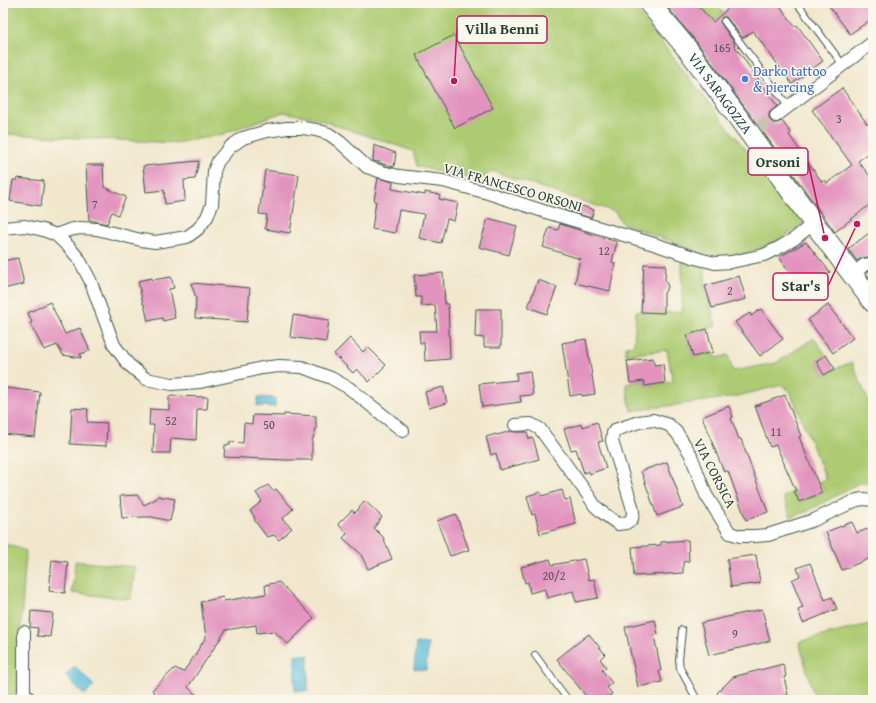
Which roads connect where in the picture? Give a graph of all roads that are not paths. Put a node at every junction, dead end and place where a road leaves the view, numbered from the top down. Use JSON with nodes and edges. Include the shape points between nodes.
{"nodes":[{"id":1,"x":649,"y":3,"type":"edge"},
{"id":2,"x":797,"y":3,"type":"edge"},
{"id":3,"x":724,"y":21,"type":"dead end"},
{"id":4,"x":873,"y":42,"type":"edge"},
{"id":5,"x":843,"y":64,"type":"junction"},
{"id":6,"x":788,"y":106,"type":"junction"},
{"id":7,"x":776,"y":116,"type":"tunnel mouth"},
{"id":8,"x":813,"y":222,"type":"junction"},
{"id":9,"x":3,"y":228,"type":"edge"},
{"id":10,"x":56,"y":235,"type":"junction"},
{"id":11,"x":873,"y":262,"type":"edge"},
{"id":12,"x":853,"y":275,"type":"junction"},
{"id":13,"x":873,"y":302,"type":"edge"},
{"id":14,"x":515,"y":425,"type":"dead end"},
{"id":15,"x":403,"y":431,"type":"dead end"},
{"id":16,"x":873,"y":500,"type":"edge"},
{"id":17,"x":682,"y":630,"type":"dead end"},
{"id":18,"x":24,"y":632,"type":"dead end"},
{"id":19,"x":536,"y":655,"type":"dead end"},
{"id":20,"x":31,"y":700,"type":"edge"},
{"id":21,"x":568,"y":700,"type":"edge"},
{"id":22,"x":697,"y":700,"type":"edge"}],
"edges":[{"from":1,"to":8,"type":"main road","name":"VIA SARAGOZZA","via":[[755,132]]},
{"from":2,"to":5,"type":"lane"},
{"from":3,"to":6,"type":"lane"},
{"from":4,"to":5,"type":"street"},
{"from":5,"to":6,"type":"street"},
{"from":6,"to":7,"type":"street"},
{"from":8,"to":10,"type":"street","name":"VIA FRANCESCO ORSONI","via":[[794,239],[764,255],[715,263],[481,191],[443,181],[399,176],[366,167],[329,134],[292,128],[255,134],[230,147],[218,161],[214,171],[212,205],[207,218],[187,237],[155,242],[97,229],[80,228]]},
{"from":8,"to":12,"type":"main road","name":"VIA SARAGOZZA"},
{"from":9,"to":10,"type":"street","via":[[25,226]]},
{"from":10,"to":15,"type":"street","via":[[79,259],[90,280],[114,345],[128,364],[146,380],[172,384],[200,382],[262,368],[302,368],[331,378],[349,388]]},
{"from":11,"to":12,"type":"street","via":[[864,265]]},
{"from":12,"to":13,"type":"main road","name":"VIA SARAGOZZA"},
{"from":14,"to":16,"type":"street","name":"VIA CORSICA","via":[[531,424],[540,429],[595,506],[618,524],[626,524],[632,520],[633,512],[615,453],[613,433],[639,422],[653,420],[670,425],[677,432],[690,453],[706,495],[730,533],[735,535],[768,535],[814,520],[857,500]]},
{"from":17,"to":22,"type":"lane","via":[[680,668]]},
{"from":18,"to":20,"type":"street","via":[[24,694]]},
{"from":19,"to":21,"type":"lane"}]}
